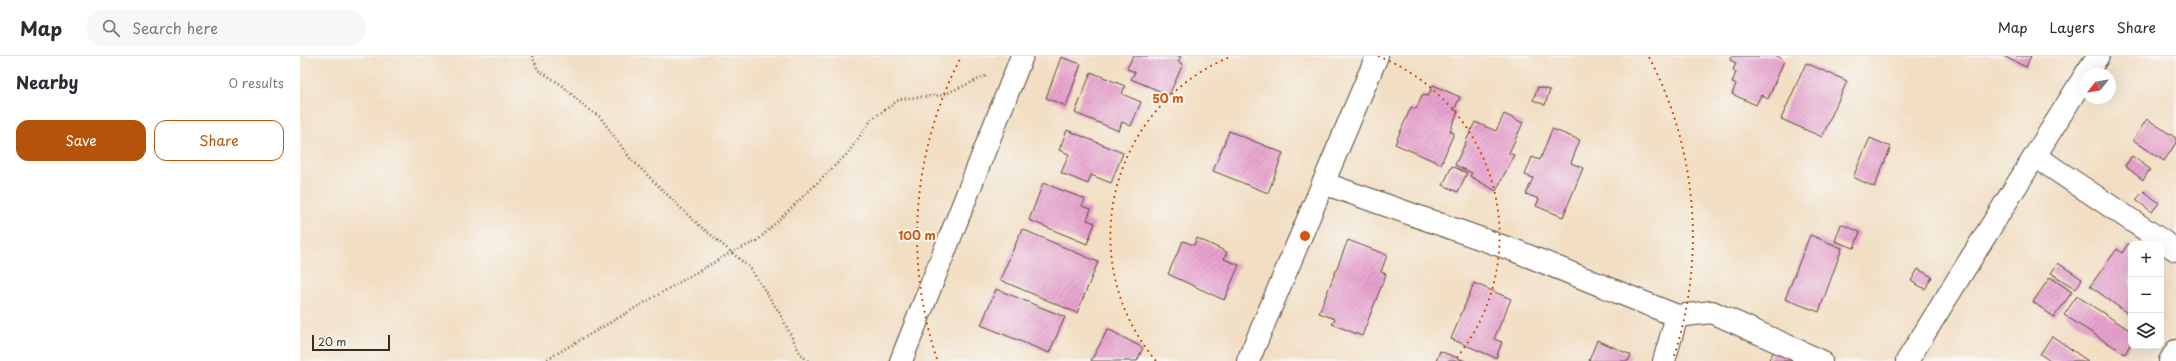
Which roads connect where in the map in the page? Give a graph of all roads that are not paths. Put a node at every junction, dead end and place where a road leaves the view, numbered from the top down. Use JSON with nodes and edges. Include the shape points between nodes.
{"nodes":[{"id":1,"x":1376,"y":56,"type":"edge"},
{"id":2,"x":2098,"y":56,"type":"edge"},
{"id":3,"x":1018,"y":66,"type":"edge"},
{"id":4,"x":2090,"y":68,"type":"edge"},
{"id":5,"x":2080,"y":84,"type":"edge"},
{"id":6,"x":2035,"y":156,"type":"junction"},
{"id":7,"x":1323,"y":183,"type":"junction"},
{"id":8,"x":2176,"y":250,"type":"edge"},
{"id":9,"x":1677,"y":316,"type":"junction"},
{"id":10,"x":2176,"y":351,"type":"edge"},
{"id":11,"x":900,"y":361,"type":"edge"},
{"id":12,"x":1248,"y":361,"type":"edge"},
{"id":13,"x":1664,"y":361,"type":"edge"},
{"id":14,"x":1821,"y":361,"type":"edge"},
{"id":15,"x":1907,"y":361,"type":"edge"},
{"id":16,"x":2170,"y":361,"type":"edge"}],
"edges":[{"from":1,"to":7,"type":"street"},
{"from":2,"to":4,"type":"street"},
{"from":3,"to":11,"type":"street"},
{"from":5,"to":6,"type":"street"},
{"from":6,"to":8,"type":"street"},
{"from":6,"to":15,"type":"street"},
{"from":7,"to":9,"type":"street","via":[[1516,251]]},
{"from":7,"to":12,"type":"street"},
{"from":9,"to":13,"type":"street"},
{"from":9,"to":14,"type":"street","via":[[1712,312]]},
{"from":10,"to":16,"type":"street"}]}
